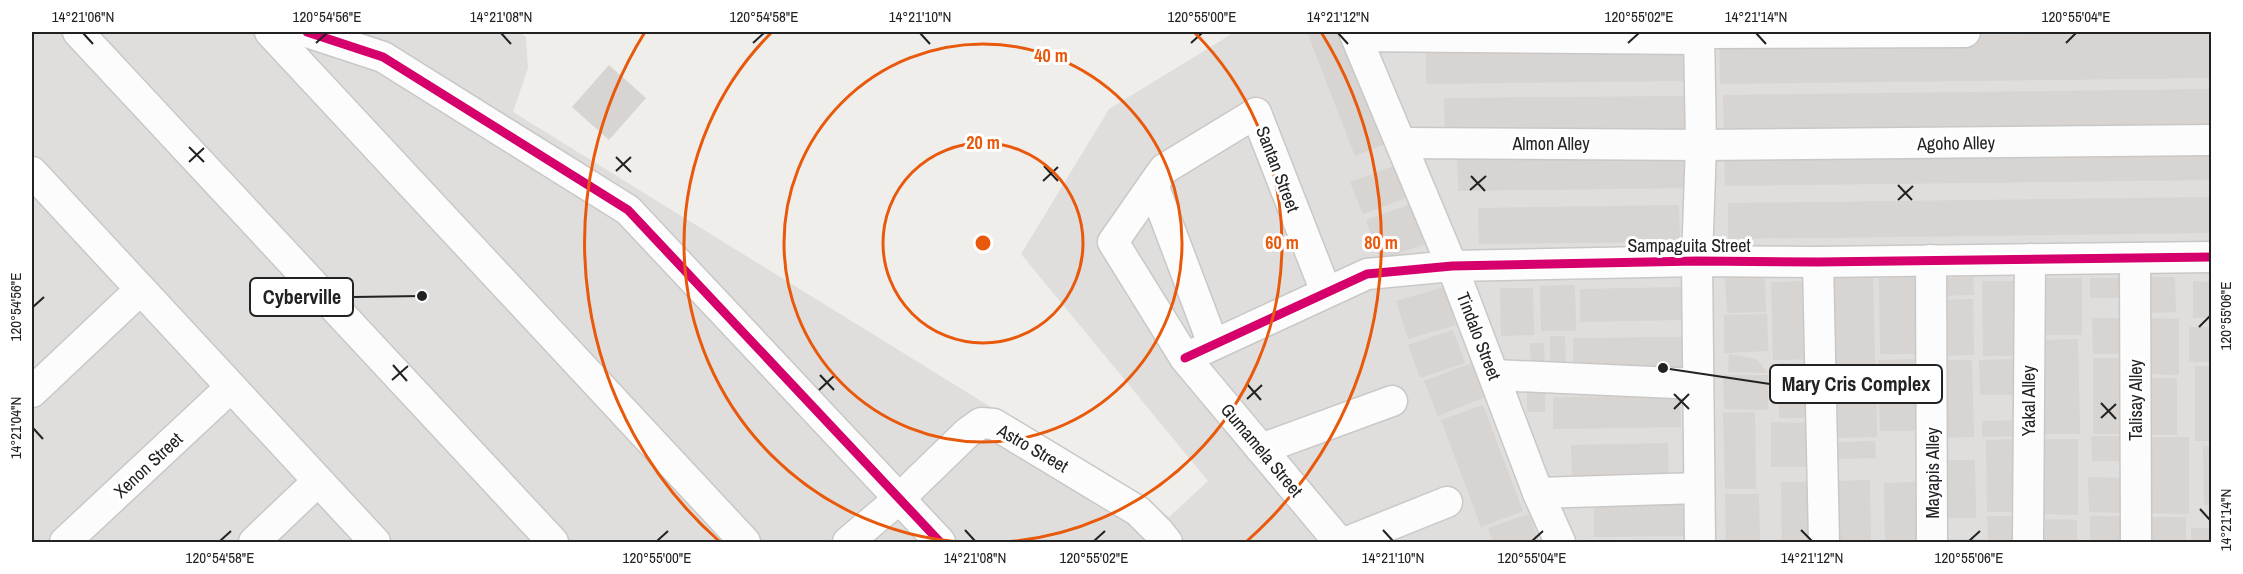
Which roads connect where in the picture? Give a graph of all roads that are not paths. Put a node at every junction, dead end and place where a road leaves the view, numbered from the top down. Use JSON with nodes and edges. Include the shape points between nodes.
{"nodes":[{"id":1,"x":78,"y":32,"type":"edge"},
{"id":2,"x":270,"y":32,"type":"edge"},
{"id":3,"x":307,"y":32,"type":"edge"},
{"id":4,"x":1965,"y":32,"type":"edge"},
{"id":5,"x":1355,"y":34,"type":"edge"},
{"id":6,"x":1699,"y":35,"type":"edge"},
{"id":7,"x":2211,"y":140,"type":"edge"},
{"id":8,"x":1401,"y":143,"type":"junction"},
{"id":9,"x":1701,"y":145,"type":"junction"},
{"id":10,"x":1153,"y":185,"type":"junction"},
{"id":11,"x":38,"y":192,"type":"edge"},
{"id":12,"x":2211,"y":257,"type":"edge"},
{"id":13,"x":2135,"y":258,"type":"junction"},
{"id":14,"x":2030,"y":259,"type":"junction"},
{"id":15,"x":1931,"y":260,"type":"junction"},
{"id":16,"x":1697,"y":261,"type":"junction"},
{"id":17,"x":1818,"y":262,"type":"junction"},
{"id":18,"x":1452,"y":266,"type":"junction"},
{"id":19,"x":140,"y":290,"type":"junction"},
{"id":20,"x":1326,"y":292,"type":"junction"},
{"id":21,"x":1213,"y":344,"type":"junction"},
{"id":22,"x":1185,"y":357,"type":"junction"},
{"id":23,"x":1494,"y":375,"type":"junction"},
{"id":24,"x":1698,"y":384,"type":"junction"},
{"id":25,"x":231,"y":387,"type":"junction"},
{"id":26,"x":32,"y":392,"type":"edge"},
{"id":27,"x":1392,"y":401,"type":"dead end"},
{"id":28,"x":1261,"y":449,"type":"junction"},
{"id":29,"x":318,"y":481,"type":"junction"},
{"id":30,"x":1699,"y":488,"type":"junction"},
{"id":31,"x":1538,"y":493,"type":"junction"},
{"id":32,"x":900,"y":498,"type":"junction"},
{"id":33,"x":1447,"y":502,"type":"dead end"},
{"id":34,"x":65,"y":543,"type":"edge"},
{"id":35,"x":254,"y":543,"type":"edge"},
{"id":36,"x":375,"y":543,"type":"edge"},
{"id":37,"x":553,"y":543,"type":"edge"},
{"id":38,"x":745,"y":543,"type":"edge"},
{"id":39,"x":848,"y":543,"type":"edge"},
{"id":40,"x":940,"y":543,"type":"edge"},
{"id":41,"x":1167,"y":543,"type":"edge"},
{"id":42,"x":1339,"y":543,"type":"edge"},
{"id":43,"x":1347,"y":543,"type":"edge"},
{"id":44,"x":1560,"y":543,"type":"edge"},
{"id":45,"x":1700,"y":543,"type":"edge"},
{"id":46,"x":1824,"y":543,"type":"edge"},
{"id":47,"x":1932,"y":543,"type":"edge"},
{"id":48,"x":2028,"y":543,"type":"edge"},
{"id":49,"x":2136,"y":543,"type":"edge"}],
"edges":[{"from":1,"to":37,"type":"street"},
{"from":2,"to":38,"type":"street"},
{"from":3,"to":32,"type":"street","via":[[383,57],[628,210]]},
{"from":4,"to":6,"type":"street"},
{"from":5,"to":6,"type":"street"},
{"from":5,"to":8,"type":"street","name":"Tindalo Street"},
{"from":6,"to":9,"type":"street"},
{"from":7,"to":9,"type":"street","name":"Agoho Alley"},
{"from":8,"to":9,"type":"street","name":"Almon Alley"},
{"from":8,"to":18,"type":"street","name":"Tindalo Street"},
{"from":9,"to":16,"type":"street"},
{"from":10,"to":20,"type":"street","name":"Santan Street","via":[[1164,169],[1256,113]]},
{"from":10,"to":21,"type":"street"},
{"from":10,"to":22,"type":"street","name":"Gumamela Street","via":[[1113,242]]},
{"from":11,"to":19,"type":"street"},
{"from":12,"to":13,"type":"street","name":"Sampaguita Street"},
{"from":13,"to":14,"type":"street","name":"Sampaguita Street"},
{"from":13,"to":49,"type":"street","name":"Talisay Alley"},
{"from":14,"to":15,"type":"street","name":"Sampaguita Street"},
{"from":14,"to":48,"type":"street","name":"Yakal Alley"},
{"from":15,"to":17,"type":"street","name":"Sampaguita Street"},
{"from":15,"to":47,"type":"street","name":"Mayapis Alley"},
{"from":16,"to":17,"type":"street","name":"Sampaguita Street"},
{"from":16,"to":18,"type":"street","name":"Sampaguita Street"},
{"from":16,"to":24,"type":"street"},
{"from":17,"to":46,"type":"street"},
{"from":18,"to":20,"type":"street","name":"Sampaguita Street","via":[[1367,274]]},
{"from":18,"to":23,"type":"street","name":"Tindalo Street"},
{"from":19,"to":25,"type":"street"},
{"from":19,"to":26,"type":"street"},
{"from":20,"to":21,"type":"street","name":"Sampaguita Street"},
{"from":21,"to":22,"type":"street","name":"Sampaguita Street"},
{"from":22,"to":28,"type":"street","name":"Gumamela Street"},
{"from":23,"to":24,"type":"street"},
{"from":23,"to":31,"type":"street","name":"Tindalo Street"},
{"from":24,"to":30,"type":"street"},
{"from":25,"to":29,"type":"street"},
{"from":25,"to":34,"type":"street","name":"Xenon Street"},
{"from":27,"to":28,"type":"street"},
{"from":28,"to":42,"type":"street","name":"Gumamela Street"},
{"from":29,"to":35,"type":"street"},
{"from":29,"to":36,"type":"street"},
{"from":30,"to":31,"type":"street"},
{"from":30,"to":45,"type":"street"},
{"from":31,"to":44,"type":"street","name":"Tindalo Street"},
{"from":32,"to":39,"type":"street","name":"Astro Street"},
{"from":32,"to":40,"type":"street"},
{"from":32,"to":41,"type":"street","name":"Astro Street","via":[[968,433],[981,423],[994,424],[1138,511]]},
{"from":33,"to":43,"type":"street"}]}
